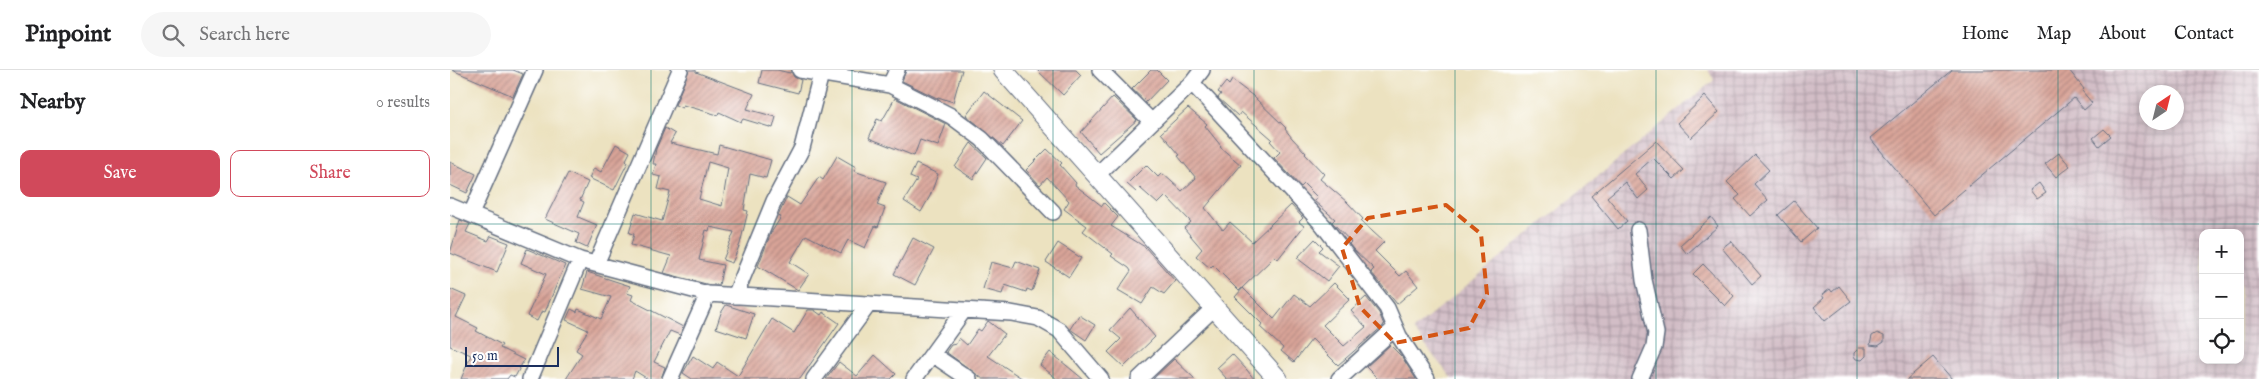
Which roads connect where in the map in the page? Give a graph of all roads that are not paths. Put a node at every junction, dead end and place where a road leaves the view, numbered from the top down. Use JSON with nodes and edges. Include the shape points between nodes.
{"nodes":[{"id":1,"x":536,"y":70,"type":"edge"},
{"id":2,"x":680,"y":70,"type":"edge"},
{"id":3,"x":800,"y":70,"type":"edge"},
{"id":4,"x":897,"y":70,"type":"edge"},
{"id":5,"x":1003,"y":70,"type":"edge"},
{"id":6,"x":1100,"y":70,"type":"edge"},
{"id":7,"x":1202,"y":70,"type":"edge"},
{"id":8,"x":820,"y":74,"type":"junction"},
{"id":9,"x":1192,"y":83,"type":"junction"},
{"id":10,"x":890,"y":85,"type":"junction"},
{"id":11,"x":1152,"y":122,"type":"junction"},
{"id":12,"x":1097,"y":175,"type":"junction"},
{"id":13,"x":451,"y":209,"type":"edge"},
{"id":14,"x":1053,"y":212,"type":"dead end"},
{"id":15,"x":471,"y":214,"type":"junction"},
{"id":16,"x":1638,"y":230,"type":"dead end"},
{"id":17,"x":580,"y":260,"type":"junction"},
{"id":18,"x":596,"y":264,"type":"junction"},
{"id":19,"x":708,"y":294,"type":"junction"},
{"id":20,"x":735,"y":296,"type":"junction"},
{"id":21,"x":869,"y":304,"type":"junction"},
{"id":22,"x":1215,"y":307,"type":"junction"},
{"id":23,"x":964,"y":310,"type":"junction"},
{"id":24,"x":1395,"y":328,"type":"junction"},
{"id":25,"x":932,"y":354,"type":"junction"},
{"id":26,"x":530,"y":379,"type":"edge"},
{"id":27,"x":670,"y":379,"type":"edge"},
{"id":28,"x":814,"y":379,"type":"edge"},
{"id":29,"x":914,"y":379,"type":"edge"},
{"id":30,"x":969,"y":379,"type":"edge"},
{"id":31,"x":1101,"y":379,"type":"edge"},
{"id":32,"x":1139,"y":379,"type":"edge"},
{"id":33,"x":1278,"y":379,"type":"edge"},
{"id":34,"x":1339,"y":379,"type":"edge"},
{"id":35,"x":1427,"y":379,"type":"edge"},
{"id":36,"x":1640,"y":379,"type":"edge"}],
"edges":[{"from":1,"to":15,"type":"street"},
{"from":2,"to":18,"type":"street"},
{"from":3,"to":8,"type":"street"},
{"from":4,"to":10,"type":"street"},
{"from":5,"to":12,"type":"street"},
{"from":6,"to":11,"type":"street"},
{"from":7,"to":9,"type":"street"},
{"from":8,"to":10,"type":"street"},
{"from":8,"to":20,"type":"street","via":[[802,148],[774,201]]},
{"from":9,"to":11,"type":"street"},
{"from":9,"to":24,"type":"street","via":[[1323,225],[1387,308]]},
{"from":10,"to":14,"type":"street","via":[[951,116],[982,139]]},
{"from":11,"to":12,"type":"street"},
{"from":12,"to":22,"type":"street"},
{"from":13,"to":15,"type":"street"},
{"from":15,"to":17,"type":"street"},
{"from":16,"to":36,"type":"street","via":[[1644,280],[1656,333],[1654,347]]},
{"from":17,"to":18,"type":"street"},
{"from":17,"to":26,"type":"street"},
{"from":18,"to":19,"type":"street"},
{"from":19,"to":20,"type":"street"},
{"from":19,"to":27,"type":"street"},
{"from":20,"to":21,"type":"street"},
{"from":21,"to":23,"type":"street"},
{"from":21,"to":28,"type":"street"},
{"from":22,"to":32,"type":"street"},
{"from":22,"to":33,"type":"street"},
{"from":23,"to":25,"type":"street"},
{"from":23,"to":31,"type":"street","via":[[1038,318],[1059,330]]},
{"from":24,"to":34,"type":"street"},
{"from":24,"to":35,"type":"street"},
{"from":25,"to":29,"type":"street"},
{"from":25,"to":30,"type":"street"}]}
